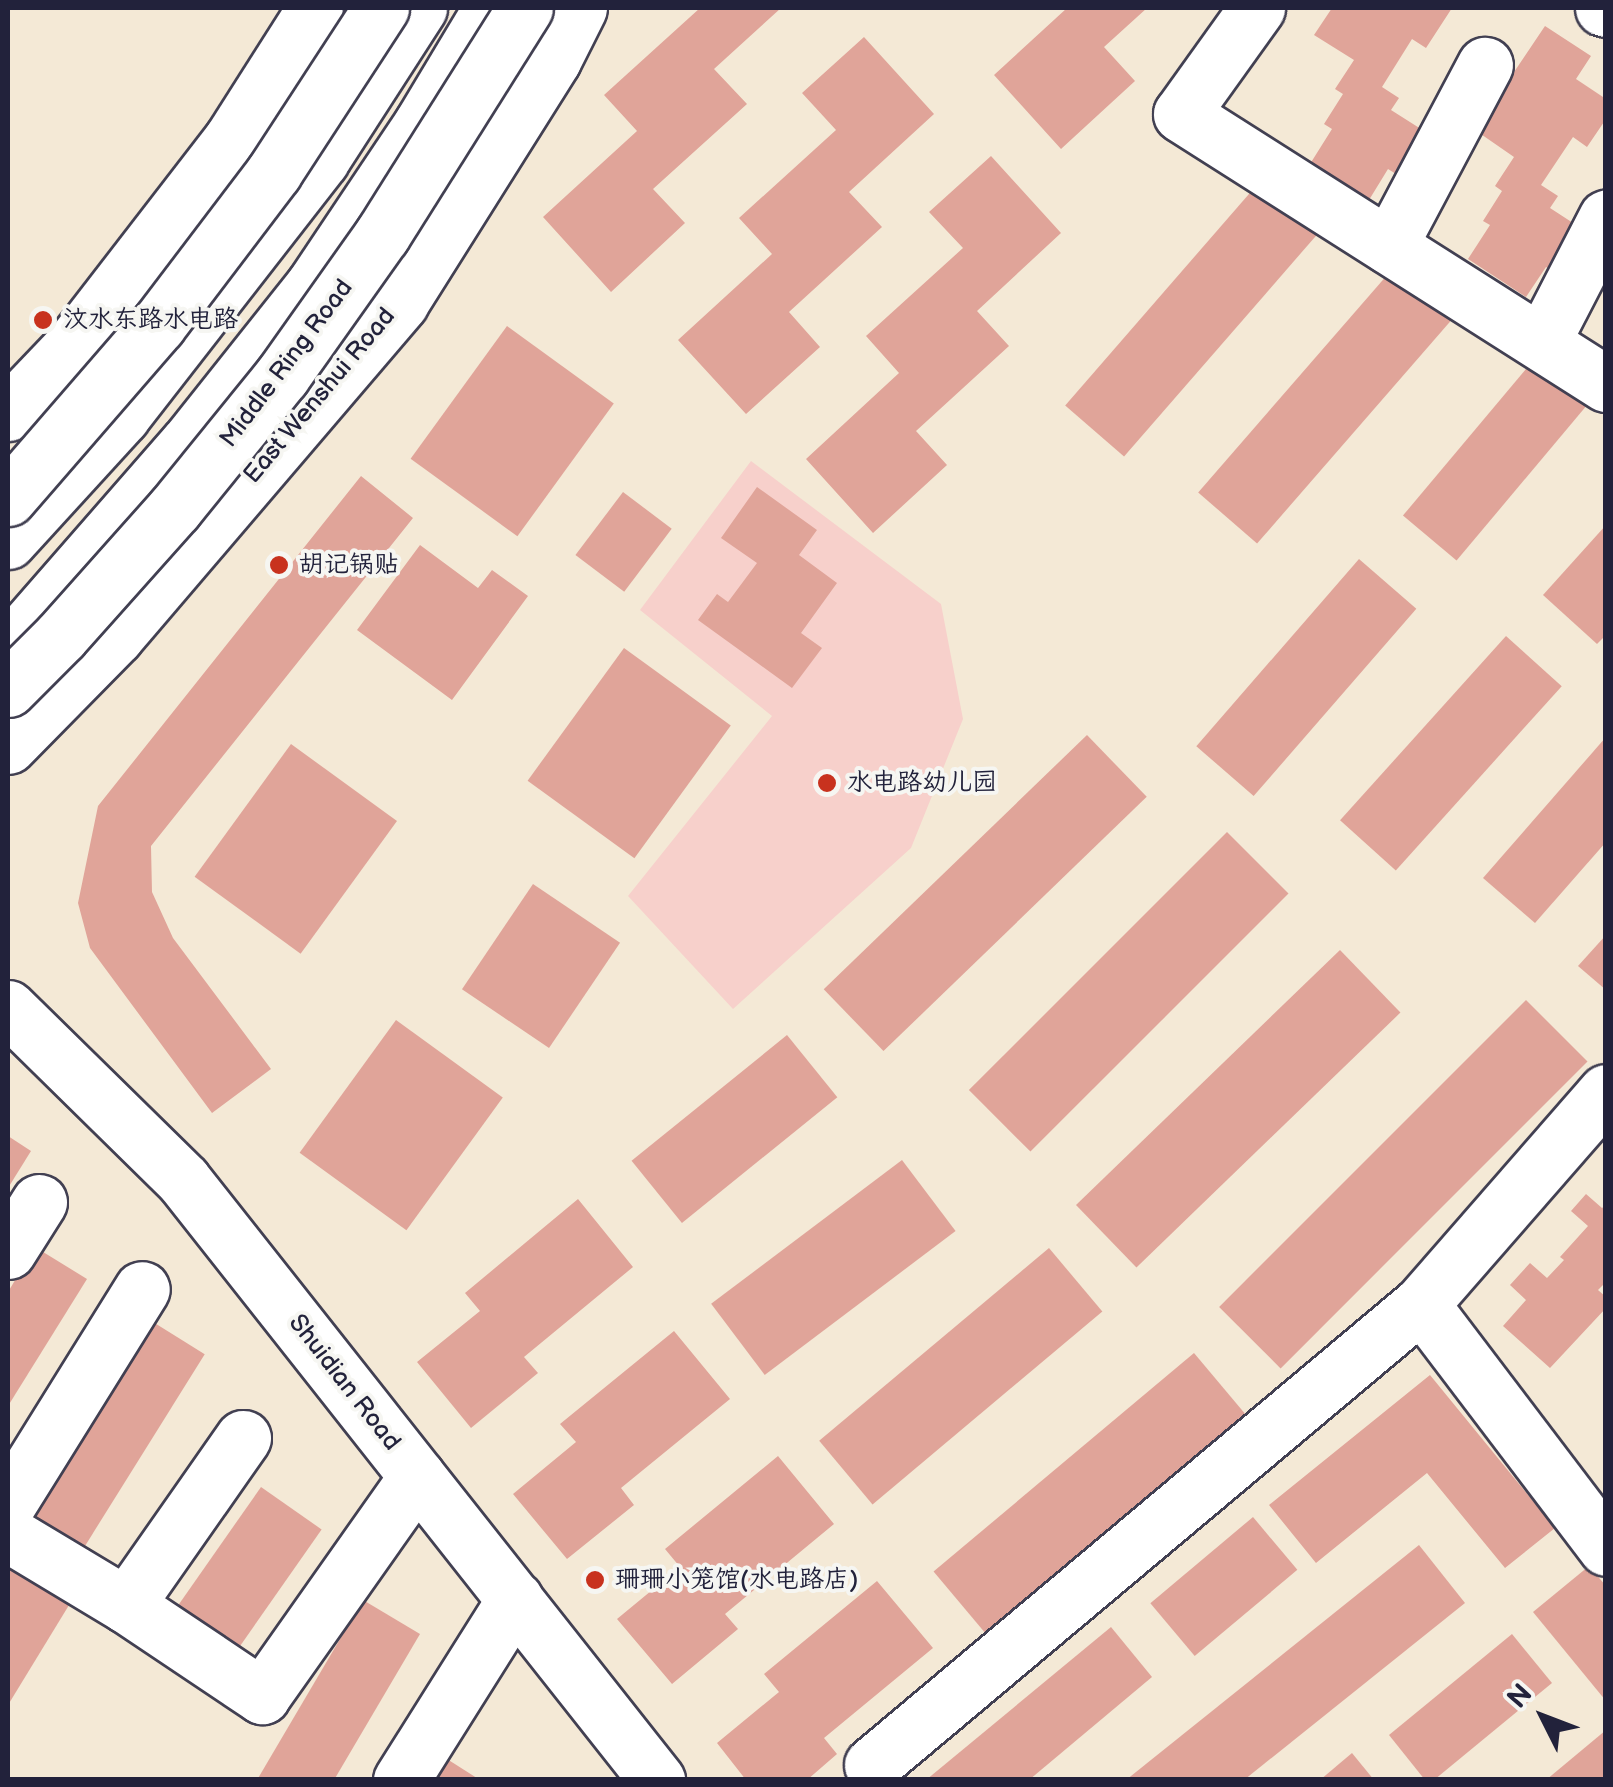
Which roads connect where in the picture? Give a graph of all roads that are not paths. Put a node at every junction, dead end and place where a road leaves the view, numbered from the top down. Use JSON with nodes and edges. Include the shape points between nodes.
{"nodes":[{"id":1,"x":315,"y":8,"type":"edge"},
{"id":2,"x":327,"y":8,"type":"edge"},
{"id":3,"x":382,"y":8,"type":"edge"},
{"id":4,"x":419,"y":8,"type":"edge"},
{"id":5,"x":490,"y":8,"type":"edge"},
{"id":6,"x":525,"y":8,"type":"edge"},
{"id":7,"x":579,"y":8,"type":"edge"},
{"id":8,"x":1257,"y":8,"type":"edge"},
{"id":9,"x":457,"y":64,"type":"junction"},
{"id":10,"x":1485,"y":64,"type":"dead end"},
{"id":11,"x":322,"y":160,"type":"junction"},
{"id":12,"x":455,"y":215,"type":"junction"},
{"id":13,"x":1606,"y":218,"type":"edge"},
{"id":14,"x":1389,"y":246,"type":"junction"},
{"id":15,"x":1542,"y":342,"type":"junction"},
{"id":16,"x":1606,"y":384,"type":"edge"},
{"id":17,"x":8,"y":414,"type":"edge"},
{"id":18,"x":8,"y":498,"type":"edge"},
{"id":19,"x":8,"y":540,"type":"edge"},
{"id":20,"x":8,"y":648,"type":"edge"},
{"id":21,"x":8,"y":689,"type":"edge"},
{"id":22,"x":8,"y":746,"type":"edge"},
{"id":23,"x":8,"y":1008,"type":"edge"},
{"id":24,"x":1606,"y":1092,"type":"edge"},
{"id":25,"x":39,"y":1202,"type":"dead end"},
{"id":26,"x":8,"y":1251,"type":"edge"},
{"id":27,"x":142,"y":1290,"type":"dead end"},
{"id":28,"x":1421,"y":1304,"type":"junction"},
{"id":29,"x":243,"y":1438,"type":"dead end"},
{"id":30,"x":417,"y":1476,"type":"junction"},
{"id":31,"x":8,"y":1504,"type":"edge"},
{"id":32,"x":8,"y":1534,"type":"edge"},
{"id":33,"x":1606,"y":1548,"type":"edge"},
{"id":34,"x":514,"y":1599,"type":"junction"},
{"id":35,"x":126,"y":1606,"type":"junction"},
{"id":36,"x":872,"y":1765,"type":"dead end"},
{"id":37,"x":638,"y":1771,"type":"edge"},
{"id":38,"x":401,"y":1780,"type":"edge"}],
"edges":[{"from":1,"to":17,"type":"main road","via":[[231,140],[71,347]]},
{"from":2,"to":11,"type":"main road"},
{"from":3,"to":18,"type":"main road","bridge":true,"via":[[274,172],[158,325]]},
{"from":4,"to":11,"type":"main road"},
{"from":5,"to":9,"type":"main road"},
{"from":6,"to":21,"type":"main road","name":"Middle Ring Road","bridge":true,"via":[[382,236],[282,376],[175,508]]},
{"from":7,"to":12,"type":"main road","name":"East Wenshui Road"},
{"from":8,"to":14,"type":"main road","via":[[1181,114]]},
{"from":9,"to":12,"type":"main road"},
{"from":9,"to":20,"type":"main road","via":[[313,286],[188,443]]},
{"from":10,"to":14,"type":"main road"},
{"from":11,"to":19,"type":"main road","via":[[122,416]]},
{"from":12,"to":22,"type":"main road","name":"East Wenshui Road","via":[[400,302],[116,636]]},
{"from":13,"to":15,"type":"main road"},
{"from":14,"to":15,"type":"main road"},
{"from":15,"to":16,"type":"main road"},
{"from":23,"to":30,"type":"main road","name":"Shuidian Road","via":[[183,1180]]},
{"from":24,"to":28,"type":"main road"},
{"from":25,"to":26,"type":"main road"},
{"from":27,"to":31,"type":"main road"},
{"from":28,"to":33,"type":"main road"},
{"from":28,"to":36,"type":"main road"},
{"from":29,"to":35,"type":"main road"},
{"from":30,"to":34,"type":"main road","name":"Shuidian Road"},
{"from":30,"to":35,"type":"main road","via":[[262,1696]]},
{"from":32,"to":35,"type":"main road"},
{"from":34,"to":37,"type":"main road","name":"Shuidian Road"},
{"from":34,"to":38,"type":"main road"}]}
